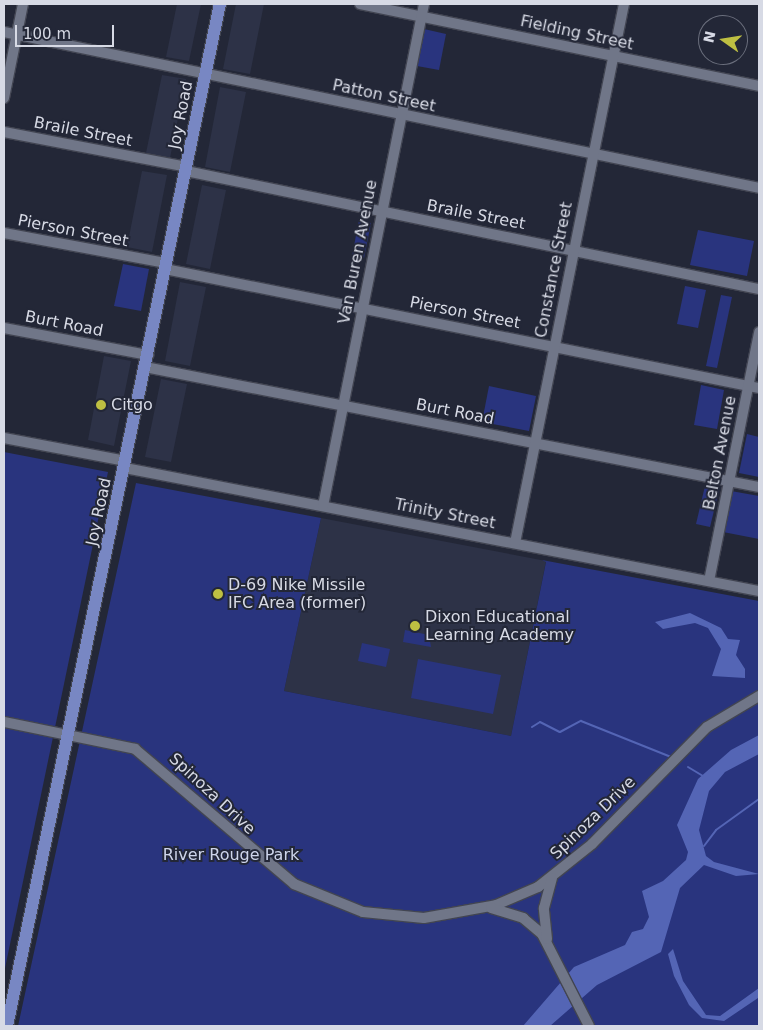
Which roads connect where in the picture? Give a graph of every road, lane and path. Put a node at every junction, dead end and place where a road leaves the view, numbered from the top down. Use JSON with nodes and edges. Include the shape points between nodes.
{"nodes":[{"id":1,"x":23,"y":4,"type":"edge"},
{"id":2,"x":220,"y":4,"type":"edge"},
{"id":3,"x":360,"y":4,"type":"edge"},
{"id":4,"x":424,"y":4,"type":"edge"},
{"id":5,"x":624,"y":4,"type":"edge"},
{"id":6,"x":421,"y":16,"type":"junction"},
{"id":7,"x":4,"y":32,"type":"edge"},
{"id":8,"x":17,"y":35,"type":"junction"},
{"id":9,"x":613,"y":56,"type":"junction"},
{"id":10,"x":205,"y":75,"type":"junction"},
{"id":11,"x":759,"y":86,"type":"edge"},
{"id":12,"x":4,"y":98,"type":"edge"},
{"id":13,"x":401,"y":115,"type":"junction"},
{"id":14,"x":4,"y":132,"type":"edge"},
{"id":15,"x":593,"y":154,"type":"junction"},
{"id":16,"x":187,"y":169,"type":"junction"},
{"id":17,"x":759,"y":188,"type":"edge"},
{"id":18,"x":381,"y":212,"type":"junction"},
{"id":19,"x":4,"y":233,"type":"edge"},
{"id":20,"x":574,"y":250,"type":"junction"},
{"id":21,"x":166,"y":266,"type":"junction"},
{"id":22,"x":759,"y":289,"type":"edge"},
{"id":23,"x":362,"y":308,"type":"junction"},
{"id":24,"x":4,"y":328,"type":"edge"},
{"id":25,"x":759,"y":332,"type":"edge"},
{"id":26,"x":555,"y":346,"type":"junction"},
{"id":27,"x":147,"y":361,"type":"junction"},
{"id":28,"x":754,"y":387,"type":"edge"},
{"id":29,"x":343,"y":406,"type":"junction"},
{"id":30,"x":4,"y":438,"type":"edge"},
{"id":31,"x":534,"y":443,"type":"junction"},
{"id":32,"x":126,"y":464,"type":"junction"},
{"id":33,"x":729,"y":481,"type":"junction"},
{"id":34,"x":759,"y":487,"type":"edge"},
{"id":35,"x":323,"y":506,"type":"junction"},
{"id":36,"x":515,"y":543,"type":"junction"},
{"id":37,"x":709,"y":581,"type":"junction"},
{"id":38,"x":759,"y":591,"type":"edge"},
{"id":39,"x":759,"y":696,"type":"edge"},
{"id":40,"x":4,"y":722,"type":"edge"},
{"id":41,"x":69,"y":734,"type":"junction"},
{"id":42,"x":552,"y":877,"type":"junction"},
{"id":43,"x":485,"y":908,"type":"junction"},
{"id":44,"x":548,"y":944,"type":"junction"},
{"id":45,"x":7,"y":1026,"type":"edge"},
{"id":46,"x":589,"y":1026,"type":"edge"}],
"edges":[{"from":1,"to":8,"type":"street"},
{"from":2,"to":10,"type":"main road","name":"Joy Road"},
{"from":3,"to":6,"type":"street","name":"Fielding Street"},
{"from":4,"to":6,"type":"street","name":"Van Buren Avenue"},
{"from":5,"to":9,"type":"street","name":"Constance Street"},
{"from":6,"to":9,"type":"street","name":"Fielding Street"},
{"from":6,"to":13,"type":"street","name":"Van Buren Avenue"},
{"from":7,"to":8,"type":"street","name":"Patton Street"},
{"from":8,"to":10,"type":"street","name":"Patton Street"},
{"from":8,"to":12,"type":"street"},
{"from":9,"to":11,"type":"street","name":"Fielding Street"},
{"from":9,"to":15,"type":"street","name":"Constance Street"},
{"from":10,"to":13,"type":"street","name":"Patton Street"},
{"from":10,"to":16,"type":"main road","name":"Joy Road"},
{"from":13,"to":15,"type":"street","name":"Patton Street"},
{"from":13,"to":18,"type":"street","name":"Van Buren Avenue"},
{"from":14,"to":16,"type":"street","name":"Braile Street"},
{"from":15,"to":17,"type":"street","name":"Patton Street"},
{"from":15,"to":20,"type":"street","name":"Constance Street"},
{"from":16,"to":18,"type":"street","name":"Braile Street"},
{"from":16,"to":21,"type":"main road","name":"Joy Road"},
{"from":18,"to":20,"type":"street","name":"Braile Street"},
{"from":18,"to":23,"type":"street","name":"Van Buren Avenue"},
{"from":19,"to":21,"type":"street","name":"Pierson Street"},
{"from":20,"to":22,"type":"street","name":"Braile Street"},
{"from":20,"to":26,"type":"street","name":"Constance Street"},
{"from":21,"to":23,"type":"street","name":"Pierson Street"},
{"from":21,"to":27,"type":"main road","name":"Joy Road"},
{"from":23,"to":26,"type":"street","name":"Pierson Street"},
{"from":23,"to":29,"type":"street","name":"Van Buren Avenue"},
{"from":24,"to":27,"type":"street","name":"Burt Road"},
{"from":25,"to":28,"type":"street","name":"Belton Avenue"},
{"from":26,"to":28,"type":"street","name":"Pierson Street"},
{"from":26,"to":31,"type":"street","name":"Constance Street"},
{"from":27,"to":29,"type":"street","name":"Burt Road"},
{"from":27,"to":32,"type":"main road","name":"Joy Road"},
{"from":28,"to":33,"type":"street","name":"Belton Avenue"},
{"from":29,"to":31,"type":"street","name":"Burt Road"},
{"from":29,"to":35,"type":"street","name":"Van Buren Avenue"},
{"from":30,"to":32,"type":"street","name":"Trinity Street"},
{"from":31,"to":33,"type":"street","name":"Burt Road"},
{"from":31,"to":36,"type":"street","name":"Constance Street"},
{"from":32,"to":35,"type":"street","name":"Trinity Street"},
{"from":32,"to":41,"type":"main road","name":"Joy Road"},
{"from":33,"to":34,"type":"street","name":"Burt Road"},
{"from":33,"to":37,"type":"street","name":"Belton Avenue"},
{"from":35,"to":36,"type":"street","name":"Trinity Street"},
{"from":36,"to":37,"type":"street","name":"Trinity Street"},
{"from":37,"to":38,"type":"street","name":"Trinity Street"},
{"from":39,"to":42,"type":"street","name":"Spinoza Drive","via":[[707,727],[592,844]]},
{"from":40,"to":41,"type":"street","name":"Spinoza Drive"},
{"from":41,"to":43,"type":"street","name":"Spinoza Drive","via":[[120,743],[144,754],[266,864],[325,899],[402,917],[446,916]]},
{"from":41,"to":45,"type":"main road","name":"Joy Road"},
{"from":42,"to":43,"type":"street","name":"Spinoza Drive","via":[[523,895]]},
{"from":42,"to":44,"type":"street","via":[[544,908]]},
{"from":43,"to":44,"type":"street","via":[[523,918]]},
{"from":44,"to":46,"type":"street"}]}
